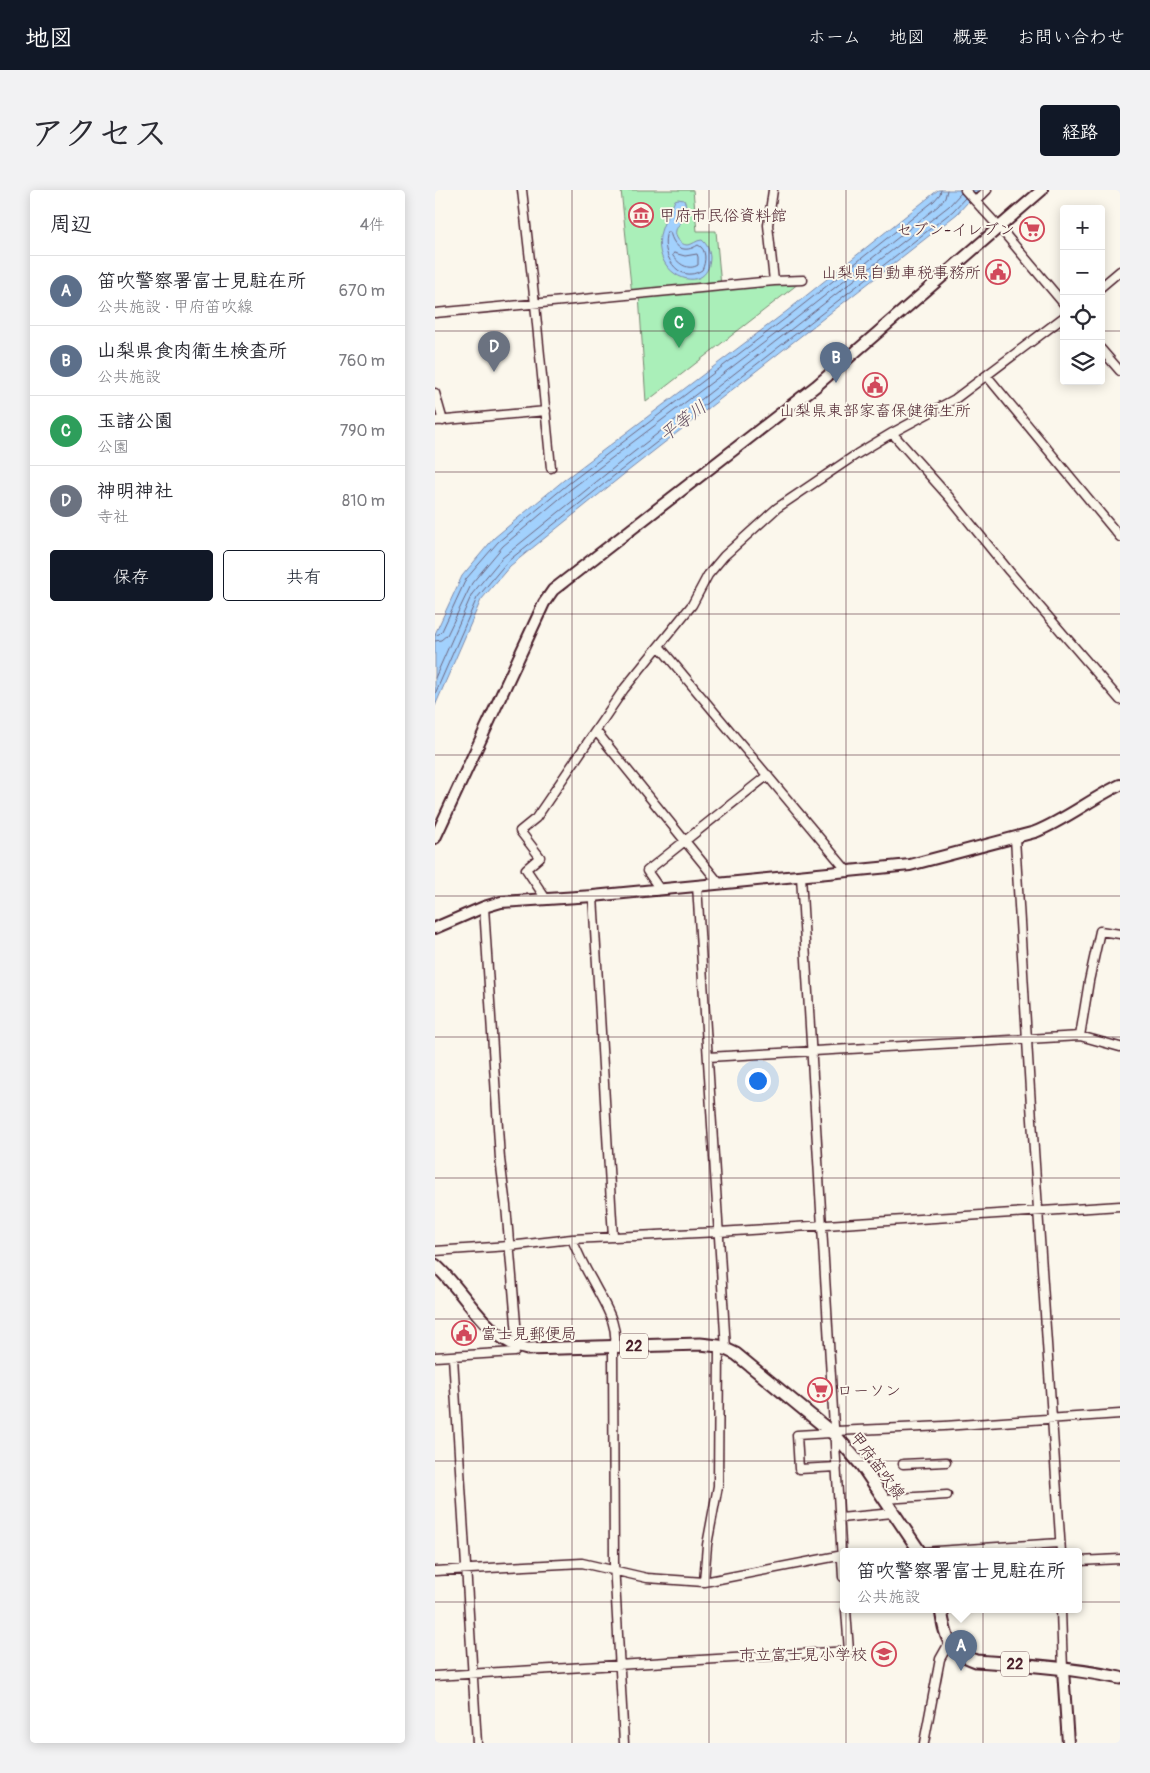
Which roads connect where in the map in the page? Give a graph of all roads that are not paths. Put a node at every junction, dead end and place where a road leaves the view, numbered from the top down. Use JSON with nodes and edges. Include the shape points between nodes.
{"nodes":[{"id":1,"x":522,"y":190,"type":"edge"},
{"id":2,"x":773,"y":190,"type":"edge"},
{"id":3,"x":965,"y":190,"type":"edge"},
{"id":4,"x":987,"y":190,"type":"edge"},
{"id":5,"x":1042,"y":190,"type":"edge"},
{"id":6,"x":975,"y":200,"type":"junction"},
{"id":7,"x":999,"y":227,"type":"junction"},
{"id":8,"x":1120,"y":271,"type":"edge"},
{"id":9,"x":803,"y":280,"type":"dead end"},
{"id":10,"x":774,"y":281,"type":"junction"},
{"id":11,"x":1105,"y":284,"type":"edge"},
{"id":12,"x":1060,"y":299,"type":"edge"},
{"id":13,"x":535,"y":304,"type":"junction"},
{"id":14,"x":435,"y":313,"type":"edge"},
{"id":15,"x":1060,"y":320,"type":"edge"},
{"id":16,"x":1105,"y":354,"type":"edge"},
{"id":17,"x":1120,"y":371,"type":"edge"},
{"id":18,"x":987,"y":376,"type":"junction"},
{"id":19,"x":435,"y":393,"type":"edge"},
{"id":20,"x":546,"y":411,"type":"junction"},
{"id":21,"x":439,"y":421,"type":"edge"},
{"id":22,"x":892,"y":433,"type":"junction"},
{"id":23,"x":551,"y":468,"type":"dead end"},
{"id":24,"x":1120,"y":537,"type":"edge"},
{"id":25,"x":659,"y":646,"type":"junction"},
{"id":26,"x":1120,"y":700,"type":"edge"},
{"id":27,"x":596,"y":731,"type":"junction"},
{"id":28,"x":768,"y":775,"type":"junction"},
{"id":29,"x":1120,"y":785,"type":"edge"},
{"id":30,"x":435,"y":838,"type":"edge"},
{"id":31,"x":1015,"y":838,"type":"junction"},
{"id":32,"x":686,"y":842,"type":"junction"},
{"id":33,"x":848,"y":872,"type":"junction"},
{"id":34,"x":801,"y":876,"type":"junction"},
{"id":35,"x":719,"y":883,"type":"junction"},
{"id":36,"x":697,"y":885,"type":"junction"},
{"id":37,"x":659,"y":888,"type":"junction"},
{"id":38,"x":593,"y":896,"type":"junction"},
{"id":39,"x":546,"y":899,"type":"junction"},
{"id":40,"x":483,"y":907,"type":"junction"},
{"id":41,"x":435,"y":928,"type":"edge"},
{"id":42,"x":1120,"y":934,"type":"edge"},
{"id":43,"x":1080,"y":1036,"type":"junction"},
{"id":44,"x":1027,"y":1039,"type":"junction"},
{"id":45,"x":1120,"y":1047,"type":"edge"},
{"id":46,"x":813,"y":1052,"type":"junction"},
{"id":47,"x":708,"y":1057,"type":"junction"},
{"id":48,"x":1120,"y":1206,"type":"edge"},
{"id":49,"x":1038,"y":1210,"type":"junction"},
{"id":50,"x":823,"y":1224,"type":"junction"},
{"id":51,"x":719,"y":1232,"type":"junction"},
{"id":52,"x":613,"y":1237,"type":"junction"},
{"id":53,"x":572,"y":1239,"type":"junction"},
{"id":54,"x":509,"y":1246,"type":"junction"},
{"id":55,"x":435,"y":1250,"type":"edge"},
{"id":56,"x":435,"y":1265,"type":"edge"},
{"id":57,"x":518,"y":1346,"type":"junction"},
{"id":58,"x":615,"y":1346,"type":"junction"},
{"id":59,"x":722,"y":1347,"type":"junction"},
{"id":60,"x":453,"y":1357,"type":"junction"},
{"id":61,"x":435,"y":1358,"type":"edge"},
{"id":62,"x":1120,"y":1414,"type":"edge"},
{"id":63,"x":1051,"y":1417,"type":"junction"},
{"id":64,"x":834,"y":1433,"type":"junction"},
{"id":65,"x":946,"y":1462,"type":"dead end"},
{"id":66,"x":903,"y":1464,"type":"dead end"},
{"id":67,"x":837,"y":1467,"type":"junction"},
{"id":68,"x":947,"y":1495,"type":"dead end"},
{"id":69,"x":884,"y":1499,"type":"junction"},
{"id":70,"x":893,"y":1513,"type":"junction"},
{"id":71,"x":840,"y":1518,"type":"junction"},
{"id":72,"x":1060,"y":1544,"type":"junction"},
{"id":73,"x":842,"y":1548,"type":"edge"},
{"id":74,"x":918,"y":1548,"type":"edge"},
{"id":75,"x":990,"y":1548,"type":"edge"},
{"id":76,"x":1060,"y":1548,"type":"edge"},
{"id":77,"x":840,"y":1556,"type":"edge"},
{"id":78,"x":1120,"y":1559,"type":"edge"},
{"id":79,"x":1082,"y":1561,"type":"edge"},
{"id":80,"x":467,"y":1570,"type":"junction"},
{"id":81,"x":435,"y":1571,"type":"edge"},
{"id":82,"x":616,"y":1571,"type":"junction"},
{"id":83,"x":704,"y":1582,"type":"junction"},
{"id":84,"x":846,"y":1613,"type":"edge"},
{"id":85,"x":941,"y":1613,"type":"edge"},
{"id":86,"x":1061,"y":1613,"type":"edge"},
{"id":87,"x":949,"y":1643,"type":"junction"},
{"id":88,"x":620,"y":1665,"type":"junction"},
{"id":89,"x":1063,"y":1670,"type":"junction"},
{"id":90,"x":473,"y":1674,"type":"junction"},
{"id":91,"x":435,"y":1676,"type":"edge"},
{"id":92,"x":1120,"y":1678,"type":"edge"},
{"id":93,"x":477,"y":1743,"type":"edge"},
{"id":94,"x":623,"y":1743,"type":"edge"},
{"id":95,"x":924,"y":1743,"type":"edge"},
{"id":96,"x":1067,"y":1743,"type":"edge"}],
"edges":[{"from":1,"to":13,"type":"street"},
{"from":2,"to":10,"type":"street","via":[[768,225]]},
{"from":3,"to":6,"type":"street"},
{"from":4,"to":6,"type":"street"},
{"from":5,"to":7,"type":"street"},
{"from":6,"to":7,"type":"street"},
{"from":7,"to":12,"type":"street"},
{"from":7,"to":30,"type":"street","via":[[816,386],[553,590],[544,603]]},
{"from":8,"to":11,"type":"street"},
{"from":9,"to":10,"type":"street"},
{"from":10,"to":13,"type":"street"},
{"from":13,"to":14,"type":"street"},
{"from":13,"to":20,"type":"street"},
{"from":15,"to":18,"type":"street"},
{"from":16,"to":17,"type":"street"},
{"from":18,"to":22,"type":"street","via":[[955,400]]},
{"from":18,"to":24,"type":"street"},
{"from":19,"to":21,"type":"street"},
{"from":20,"to":21,"type":"street"},
{"from":20,"to":23,"type":"street"},
{"from":22,"to":25,"type":"street","via":[[777,508],[756,526],[715,566],[692,605]]},
{"from":22,"to":26,"type":"street"},
{"from":25,"to":27,"type":"street","via":[[624,689]]},
{"from":25,"to":28,"type":"street"},
{"from":27,"to":32,"type":"street"},
{"from":27,"to":39,"type":"street","via":[[536,818],[520,830],[540,857],[526,869]]},
{"from":28,"to":32,"type":"street"},
{"from":28,"to":33,"type":"street"},
{"from":29,"to":31,"type":"street","via":[[1049,826]]},
{"from":31,"to":33,"type":"street","via":[[910,865]]},
{"from":31,"to":44,"type":"street"},
{"from":32,"to":35,"type":"street"},
{"from":32,"to":37,"type":"street","via":[[647,871]]},
{"from":33,"to":34,"type":"street"},
{"from":34,"to":35,"type":"street"},
{"from":34,"to":46,"type":"street"},
{"from":35,"to":36,"type":"street"},
{"from":36,"to":37,"type":"street"},
{"from":36,"to":47,"type":"street"},
{"from":37,"to":38,"type":"street"},
{"from":38,"to":39,"type":"street"},
{"from":38,"to":52,"type":"street"},
{"from":39,"to":40,"type":"street","via":[[501,902]]},
{"from":40,"to":41,"type":"street"},
{"from":40,"to":54,"type":"street"},
{"from":42,"to":43,"type":"street","via":[[1100,930]]},
{"from":43,"to":44,"type":"street"},
{"from":43,"to":45,"type":"street"},
{"from":44,"to":46,"type":"street"},
{"from":44,"to":49,"type":"street"},
{"from":46,"to":47,"type":"street"},
{"from":46,"to":50,"type":"street"},
{"from":47,"to":51,"type":"street"},
{"from":48,"to":49,"type":"street"},
{"from":49,"to":50,"type":"street"},
{"from":49,"to":63,"type":"street"},
{"from":50,"to":51,"type":"street"},
{"from":50,"to":64,"type":"street"},
{"from":51,"to":52,"type":"street"},
{"from":51,"to":59,"type":"street"},
{"from":52,"to":53,"type":"street"},
{"from":53,"to":54,"type":"street"},
{"from":53,"to":58,"type":"street","via":[[606,1306],[616,1337]]},
{"from":54,"to":55,"type":"street"},
{"from":54,"to":57,"type":"street"},
{"from":56,"to":57,"type":"main road","number":"22","via":[[489,1326]]},
{"from":57,"to":58,"type":"main road","number":"22","via":[[527,1349]]},
{"from":57,"to":60,"type":"street","via":[[515,1352]]},
{"from":58,"to":59,"type":"main road","number":"22","via":[[700,1344]]},
{"from":58,"to":82,"type":"street"},
{"from":59,"to":64,"type":"main road","name":"甲府笛吹線","via":[[750,1365]]},
{"from":59,"to":83,"type":"street","via":[[718,1486]]},
{"from":60,"to":61,"type":"street"},
{"from":60,"to":80,"type":"street"},
{"from":62,"to":63,"type":"street"},
{"from":63,"to":64,"type":"street"},
{"from":63,"to":72,"type":"street"},
{"from":64,"to":67,"type":"street"},
{"from":64,"to":67,"type":"street","via":[[797,1435],[799,1469]]},
{"from":64,"to":69,"type":"main road","name":"甲府笛吹線"},
{"from":65,"to":66,"type":"street"},
{"from":67,"to":71,"type":"street"},
{"from":68,"to":69,"type":"street"},
{"from":69,"to":70,"type":"main road","name":"甲府笛吹線"},
{"from":70,"to":71,"type":"street"},
{"from":70,"to":74,"type":"main road","name":"甲府笛吹線"},
{"from":71,"to":73,"type":"street"},
{"from":72,"to":75,"type":"street"},
{"from":72,"to":76,"type":"street"},
{"from":77,"to":83,"type":"street"},
{"from":78,"to":79,"type":"street"},
{"from":80,"to":81,"type":"street"},
{"from":80,"to":82,"type":"street","via":[[582,1564]]},
{"from":80,"to":90,"type":"street"},
{"from":82,"to":83,"type":"street","via":[[647,1578]]},
{"from":82,"to":88,"type":"street"},
{"from":84,"to":88,"type":"street","via":[[849,1651]]},
{"from":85,"to":87,"type":"main road"},
{"from":86,"to":89,"type":"street"},
{"from":87,"to":89,"type":"main road","number":"22","via":[[960,1654],[976,1661]]},
{"from":87,"to":95,"type":"street","via":[[940,1659]]},
{"from":88,"to":90,"type":"street"},
{"from":88,"to":94,"type":"street"},
{"from":89,"to":92,"type":"main road","number":"22"},
{"from":89,"to":96,"type":"street"},
{"from":90,"to":91,"type":"street"},
{"from":90,"to":93,"type":"street"}]}
